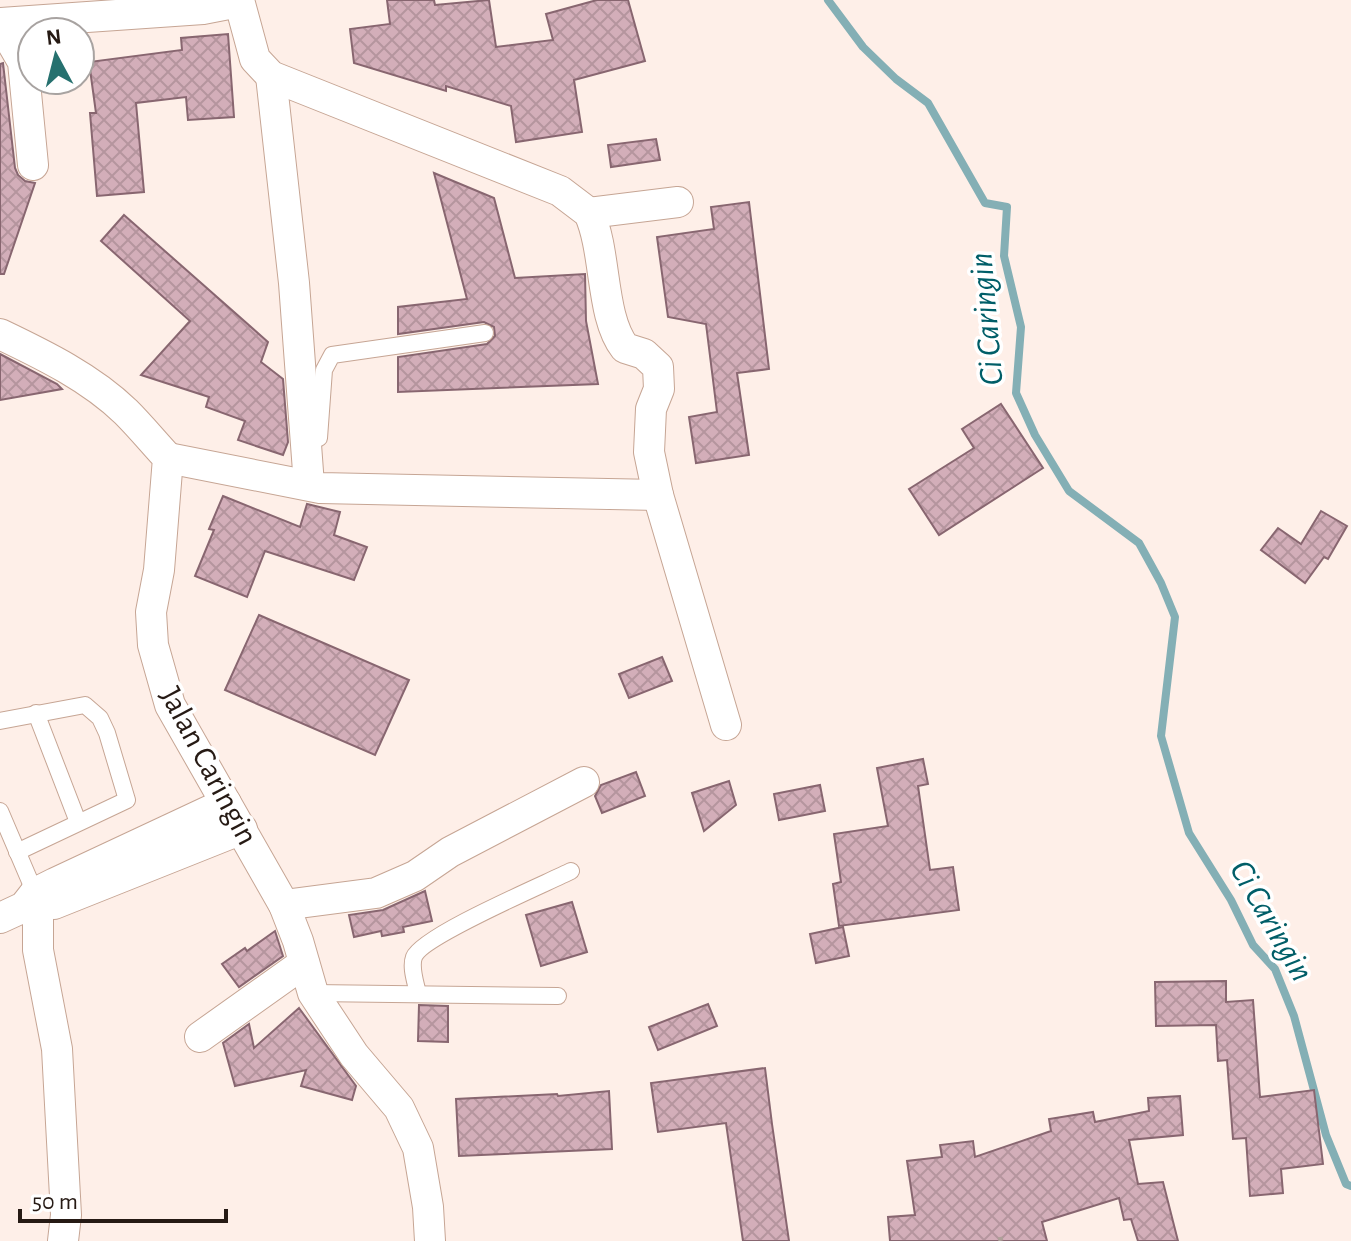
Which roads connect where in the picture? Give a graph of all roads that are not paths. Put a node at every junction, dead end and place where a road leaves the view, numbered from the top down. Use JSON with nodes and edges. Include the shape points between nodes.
{"nodes":[{"id":1,"x":239,"y":1,"type":"edge"},
{"id":2,"x":0,"y":23,"type":"edge"},
{"id":3,"x":0,"y":32,"type":"edge"},
{"id":4,"x":271,"y":76,"type":"junction"},
{"id":5,"x":33,"y":165,"type":"dead end"},
{"id":6,"x":678,"y":202,"type":"dead end"},
{"id":7,"x":589,"y":213,"type":"junction"},
{"id":8,"x":485,"y":333,"type":"dead end"},
{"id":9,"x":0,"y":334,"type":"edge"},
{"id":10,"x":168,"y":458,"type":"junction"},
{"id":11,"x":314,"y":486,"type":"junction"},
{"id":12,"x":658,"y":495,"type":"junction"},
{"id":13,"x":36,"y":713,"type":"junction"},
{"id":14,"x":0,"y":721,"type":"edge"},
{"id":15,"x":726,"y":725,"type":"dead end"},
{"id":16,"x":584,"y":782,"type":"dead end"},
{"id":17,"x":226,"y":803,"type":"junction"},
{"id":18,"x":0,"y":811,"type":"edge"},
{"id":19,"x":78,"y":822,"type":"junction"},
{"id":20,"x":242,"y":829,"type":"junction"},
{"id":21,"x":17,"y":852,"type":"junction"},
{"id":22,"x":571,"y":871,"type":"dead end"},
{"id":23,"x":284,"y":905,"type":"junction"},
{"id":24,"x":24,"y":907,"type":"edge"},
{"id":25,"x":304,"y":963,"type":"junction"},
{"id":26,"x":313,"y":993,"type":"junction"},
{"id":27,"x":418,"y":994,"type":"junction"},
{"id":28,"x":558,"y":996,"type":"dead end"},
{"id":29,"x":200,"y":1037,"type":"dead end"},
{"id":30,"x":63,"y":1241,"type":"edge"},
{"id":31,"x":430,"y":1241,"type":"edge"}],
"edges":[{"from":1,"to":2,"type":"street","via":[[203,9]]},
{"from":1,"to":4,"type":"street","via":[[255,59]]},
{"from":3,"to":5,"type":"street","via":[[23,62]]},
{"from":4,"to":7,"type":"street","via":[[560,191]]},
{"from":4,"to":11,"type":"street"},
{"from":6,"to":7,"type":"street"},
{"from":7,"to":12,"type":"street","via":[[614,331],[625,348],[644,354],[658,367],[649,452]]},
{"from":8,"to":11,"type":"lane","via":[[332,355],[324,370]]},
{"from":9,"to":10,"type":"street","via":[[48,356],[93,387]]},
{"from":10,"to":11,"type":"street"},
{"from":10,"to":17,"type":"street","name":"Jalan Caringin","via":[[151,612],[153,645],[170,705]]},
{"from":11,"to":12,"type":"street"},
{"from":12,"to":15,"type":"street"},
{"from":13,"to":14,"type":"lane"},
{"from":13,"to":19,"type":"lane"},
{"from":13,"to":19,"type":"lane","via":[[85,705],[107,733],[127,800]]},
{"from":16,"to":23,"type":"street","via":[[376,893]]},
{"from":17,"to":20,"type":"street","name":"Jalan Caringin"},
{"from":17,"to":24,"type":"street"},
{"from":18,"to":21,"type":"lane"},
{"from":19,"to":21,"type":"lane"},
{"from":20,"to":23,"type":"street","name":"Jalan Caringin"},
{"from":20,"to":24,"type":"street"},
{"from":21,"to":24,"type":"lane"},
{"from":22,"to":27,"type":"lane","via":[[420,947],[413,959]]},
{"from":23,"to":25,"type":"street","name":"Jalan Caringin"},
{"from":24,"to":30,"type":"street","via":[[57,1049]]},
{"from":25,"to":26,"type":"street","name":"Jalan Caringin"},
{"from":25,"to":29,"type":"street"},
{"from":26,"to":27,"type":"lane"},
{"from":26,"to":31,"type":"street","name":"Jalan Caringin","via":[[354,1055],[399,1108],[418,1148]]},
{"from":27,"to":28,"type":"lane"}]}
